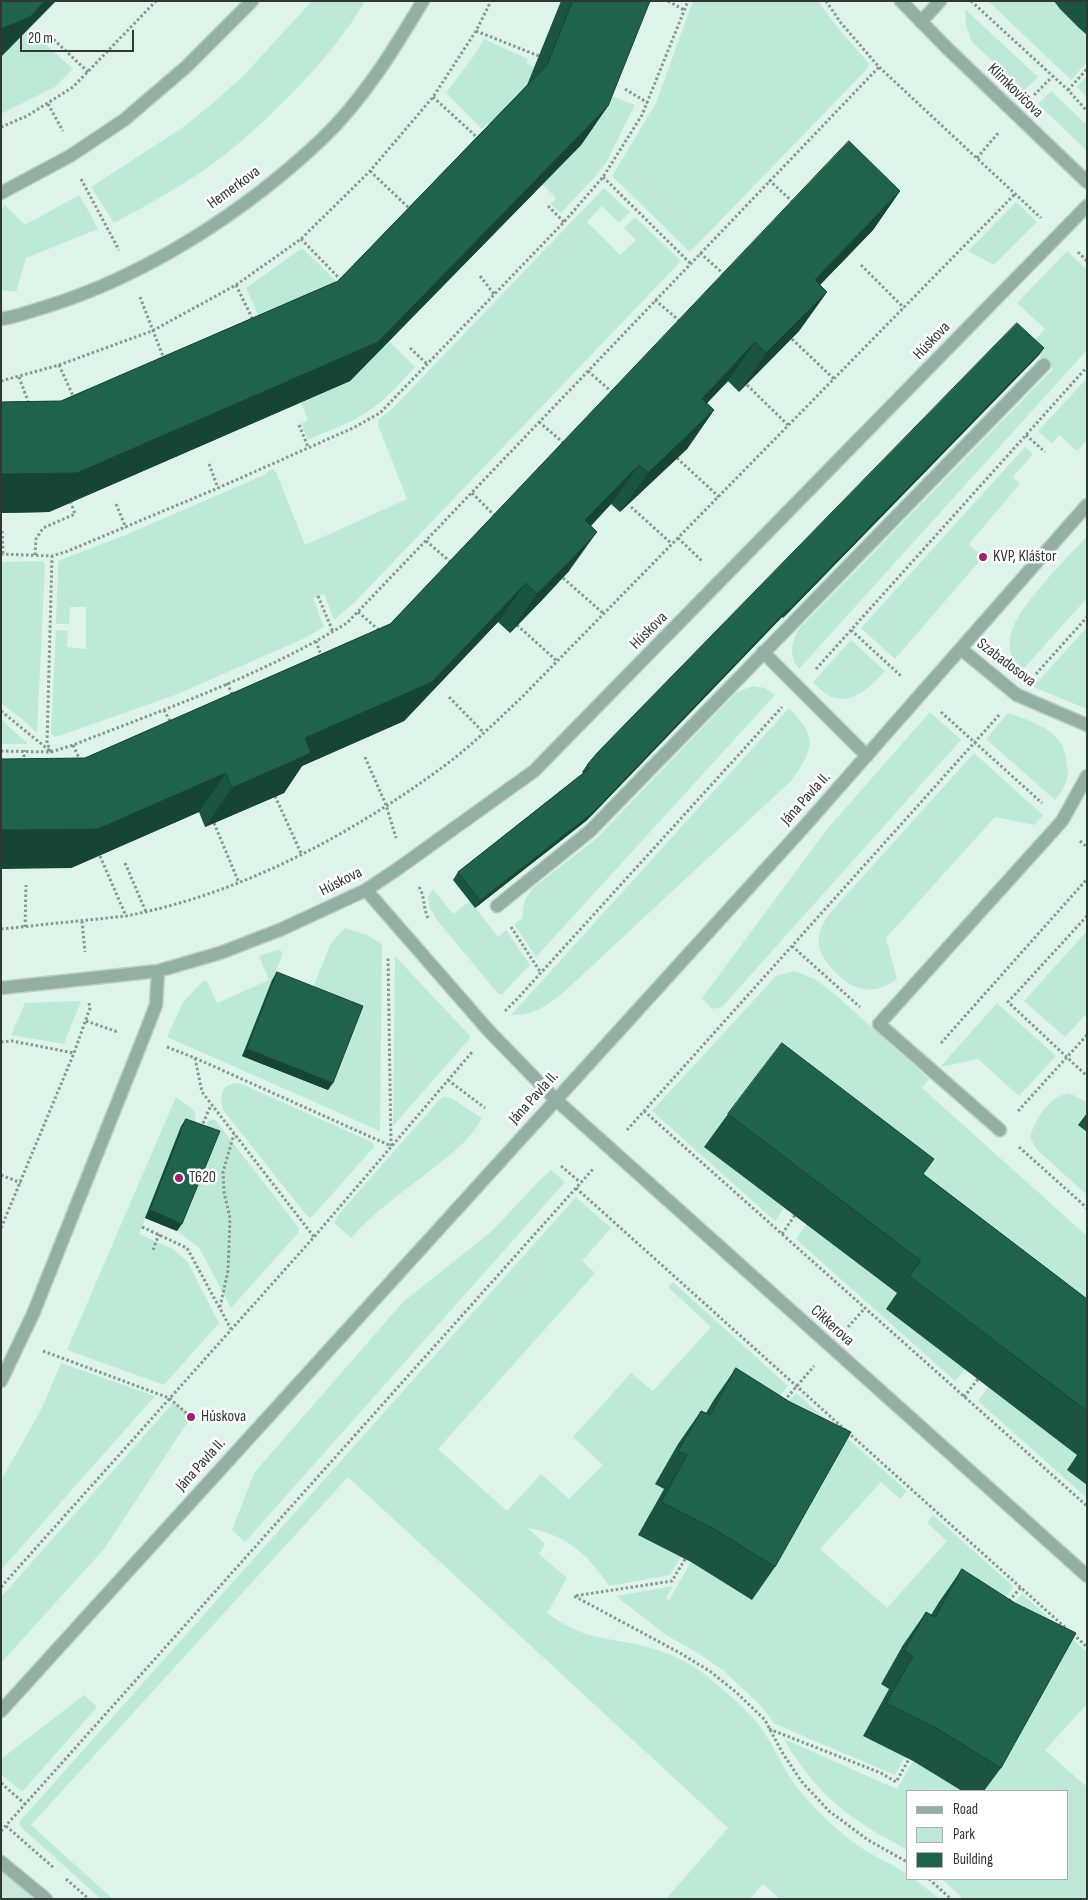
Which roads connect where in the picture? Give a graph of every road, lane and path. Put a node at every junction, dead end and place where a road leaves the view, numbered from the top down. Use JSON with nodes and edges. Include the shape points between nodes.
{"nodes":[{"id":1,"x":156,"y":1,"type":"edge"},
{"id":2,"x":252,"y":1,"type":"edge"},
{"id":3,"x":423,"y":1,"type":"edge"},
{"id":4,"x":491,"y":1,"type":"edge"},
{"id":5,"x":668,"y":1,"type":"edge"},
{"id":6,"x":688,"y":1,"type":"edge"},
{"id":7,"x":826,"y":1,"type":"edge"},
{"id":8,"x":901,"y":1,"type":"edge"},
{"id":9,"x":940,"y":1,"type":"edge"},
{"id":10,"x":970,"y":1,"type":"edge"},
{"id":11,"x":684,"y":10,"type":"junction"},
{"id":12,"x":921,"y":22,"type":"junction"},
{"id":13,"x":476,"y":31,"type":"junction"},
{"id":14,"x":50,"y":36,"type":"dead end"},
{"id":15,"x":539,"y":56,"type":"dead end"},
{"id":16,"x":879,"y":66,"type":"junction"},
{"id":17,"x":1087,"y":69,"type":"edge"},
{"id":18,"x":88,"y":72,"type":"junction"},
{"id":19,"x":625,"y":89,"type":"edge"},
{"id":20,"x":1068,"y":90,"type":"junction"},
{"id":21,"x":433,"y":97,"type":"junction"},
{"id":22,"x":648,"y":103,"type":"junction"},
{"id":23,"x":48,"y":104,"type":"junction"},
{"id":24,"x":1087,"y":111,"type":"edge"},
{"id":25,"x":1,"y":127,"type":"edge"},
{"id":26,"x":482,"y":142,"type":"edge"},
{"id":27,"x":70,"y":156,"type":"junction"},
{"id":28,"x":370,"y":171,"type":"junction"},
{"id":29,"x":603,"y":177,"type":"junction"},
{"id":30,"x":769,"y":180,"type":"junction"},
{"id":31,"x":1087,"y":182,"type":"edge"},
{"id":32,"x":1,"y":193,"type":"edge"},
{"id":33,"x":548,"y":206,"type":"edge"},
{"id":34,"x":797,"y":206,"type":"edge"},
{"id":35,"x":1087,"y":206,"type":"edge"},
{"id":36,"x":414,"y":213,"type":"edge"},
{"id":37,"x":564,"y":222,"type":"junction"},
{"id":38,"x":301,"y":239,"type":"junction"},
{"id":39,"x":700,"y":253,"type":"junction"},
{"id":40,"x":690,"y":264,"type":"junction"},
{"id":41,"x":861,"y":265,"type":"edge"},
{"id":42,"x":131,"y":274,"type":"junction"},
{"id":43,"x":480,"y":276,"type":"edge"},
{"id":44,"x":728,"y":278,"type":"edge"},
{"id":45,"x":345,"y":284,"type":"edge"},
{"id":46,"x":236,"y":285,"type":"junction"},
{"id":47,"x":494,"y":294,"type":"junction"},
{"id":48,"x":655,"y":300,"type":"junction"},
{"id":49,"x":904,"y":308,"type":"junction"},
{"id":50,"x":1,"y":319,"type":"edge"},
{"id":51,"x":256,"y":325,"type":"edge"},
{"id":52,"x":684,"y":325,"type":"edge"},
{"id":53,"x":152,"y":331,"type":"junction"},
{"id":54,"x":792,"y":339,"type":"edge"},
{"id":55,"x":410,"y":348,"type":"edge"},
{"id":56,"x":166,"y":364,"type":"edge"},
{"id":57,"x":426,"y":364,"type":"junction"},
{"id":58,"x":59,"y":365,"type":"junction"},
{"id":59,"x":1044,"y":365,"type":"dead end"},
{"id":60,"x":1087,"y":366,"type":"edge"},
{"id":61,"x":588,"y":371,"type":"junction"},
{"id":62,"x":19,"y":376,"type":"junction"},
{"id":63,"x":834,"y":378,"type":"junction"},
{"id":64,"x":1,"y":381,"type":"edge"},
{"id":65,"x":747,"y":385,"type":"edge"},
{"id":66,"x":617,"y":396,"type":"edge"},
{"id":67,"x":75,"y":401,"type":"edge"},
{"id":68,"x":31,"y":411,"type":"edge"},
{"id":69,"x":539,"y":422,"type":"junction"},
{"id":70,"x":788,"y":425,"type":"junction"},
{"id":71,"x":299,"y":426,"type":"edge"},
{"id":72,"x":1026,"y":435,"type":"junction"},
{"id":73,"x":308,"y":447,"type":"junction"},
{"id":74,"x":568,"y":447,"type":"edge"},
{"id":75,"x":1045,"y":452,"type":"dead end"},
{"id":76,"x":678,"y":458,"type":"edge"},
{"id":77,"x":210,"y":464,"type":"edge"},
{"id":78,"x":218,"y":488,"type":"junction"},
{"id":79,"x":472,"y":493,"type":"junction"},
{"id":80,"x":719,"y":497,"type":"junction"},
{"id":81,"x":70,"y":503,"type":"edge"},
{"id":82,"x":116,"y":504,"type":"edge"},
{"id":83,"x":1087,"y":505,"type":"edge"},
{"id":84,"x":630,"y":507,"type":"edge"},
{"id":85,"x":499,"y":520,"type":"edge"},
{"id":86,"x":126,"y":528,"type":"junction"},
{"id":87,"x":2,"y":531,"type":"edge"},
{"id":88,"x":426,"y":541,"type":"junction"},
{"id":89,"x":672,"y":544,"type":"junction"},
{"id":90,"x":2,"y":554,"type":"edge"},
{"id":91,"x":35,"y":555,"type":"junction"},
{"id":92,"x":52,"y":556,"type":"junction"},
{"id":93,"x":455,"y":566,"type":"edge"},
{"id":94,"x":563,"y":578,"type":"edge"},
{"id":95,"x":318,"y":596,"type":"dead end"},
{"id":96,"x":358,"y":612,"type":"junction"},
{"id":97,"x":604,"y":614,"type":"junction"},
{"id":98,"x":1087,"y":616,"type":"edge"},
{"id":99,"x":517,"y":625,"type":"edge"},
{"id":100,"x":851,"y":630,"type":"junction"},
{"id":101,"x":380,"y":631,"type":"edge"},
{"id":102,"x":333,"y":632,"type":"junction"},
{"id":103,"x":316,"y":641,"type":"junction"},
{"id":104,"x":961,"y":649,"type":"junction"},
{"id":105,"x":763,"y":652,"type":"junction"},
{"id":106,"x":323,"y":659,"type":"edge"},
{"id":107,"x":558,"y":661,"type":"junction"},
{"id":108,"x":227,"y":683,"type":"junction"},
{"id":109,"x":799,"y":688,"type":"junction"},
{"id":110,"x":921,"y":695,"type":"junction"},
{"id":111,"x":1017,"y":695,"type":"junction"},
{"id":112,"x":449,"y":697,"type":"edge"},
{"id":113,"x":235,"y":700,"type":"edge"},
{"id":114,"x":164,"y":710,"type":"junction"},
{"id":115,"x":1,"y":711,"type":"edge"},
{"id":116,"x":1087,"y":725,"type":"edge"},
{"id":117,"x":172,"y":727,"type":"edge"},
{"id":118,"x":483,"y":732,"type":"junction"},
{"id":119,"x":975,"y":742,"type":"junction"},
{"id":120,"x":74,"y":745,"type":"junction"},
{"id":121,"x":24,"y":750,"type":"junction"},
{"id":122,"x":1,"y":751,"type":"edge"},
{"id":123,"x":51,"y":752,"type":"junction"},
{"id":124,"x":866,"y":756,"type":"junction"},
{"id":125,"x":365,"y":757,"type":"edge"},
{"id":126,"x":83,"y":768,"type":"edge"},
{"id":127,"x":24,"y":770,"type":"edge"},
{"id":128,"x":1087,"y":776,"type":"edge"},
{"id":129,"x":275,"y":796,"type":"edge"},
{"id":130,"x":386,"y":805,"type":"junction"},
{"id":131,"x":1062,"y":822,"type":"junction"},
{"id":132,"x":214,"y":823,"type":"edge"},
{"id":133,"x":1087,"y":848,"type":"edge"},
{"id":134,"x":301,"y":854,"type":"junction"},
{"id":135,"x":100,"y":856,"type":"edge"},
{"id":136,"x":124,"y":863,"type":"edge"},
{"id":137,"x":405,"y":864,"type":"junction"},
{"id":138,"x":1087,"y":879,"type":"edge"},
{"id":139,"x":239,"y":883,"type":"junction"},
{"id":140,"x":26,"y":885,"type":"dead end"},
{"id":141,"x":366,"y":890,"type":"junction"},
{"id":142,"x":497,"y":906,"type":"joint"},
{"id":143,"x":146,"y":912,"type":"junction"},
{"id":144,"x":126,"y":916,"type":"junction"},
{"id":145,"x":1087,"y":916,"type":"edge"},
{"id":146,"x":427,"y":917,"type":"junction"},
{"id":147,"x":82,"y":921,"type":"junction"},
{"id":148,"x":433,"y":924,"type":"dead end"},
{"id":149,"x":25,"y":927,"type":"junction"},
{"id":150,"x":1,"y":930,"type":"edge"},
{"id":151,"x":404,"y":934,"type":"junction"},
{"id":152,"x":792,"y":946,"type":"junction"},
{"id":153,"x":158,"y":971,"type":"junction"},
{"id":154,"x":541,"y":972,"type":"junction"},
{"id":155,"x":87,"y":980,"type":"junction"},
{"id":156,"x":1,"y":988,"type":"edge"},
{"id":157,"x":86,"y":1020,"type":"junction"},
{"id":158,"x":879,"y":1024,"type":"junction"},
{"id":159,"x":489,"y":1031,"type":"junction"},
{"id":160,"x":1087,"y":1036,"type":"edge"},
{"id":161,"x":142,"y":1041,"type":"junction"},
{"id":162,"x":1,"y":1042,"type":"edge"},
{"id":163,"x":74,"y":1052,"type":"junction"},
{"id":164,"x":195,"y":1058,"type":"junction"},
{"id":165,"x":1067,"y":1058,"type":"junction"},
{"id":166,"x":923,"y":1062,"type":"junction"},
{"id":167,"x":1087,"y":1076,"type":"edge"},
{"id":168,"x":448,"y":1080,"type":"junction"},
{"id":169,"x":555,"y":1099,"type":"junction"},
{"id":170,"x":211,"y":1105,"type":"junction"},
{"id":171,"x":485,"y":1108,"type":"dead end"},
{"id":172,"x":644,"y":1111,"type":"junction"},
{"id":173,"x":1000,"y":1130,"type":"junction"},
{"id":174,"x":199,"y":1134,"type":"edge"},
{"id":175,"x":234,"y":1134,"type":"junction"},
{"id":176,"x":391,"y":1146,"type":"junction"},
{"id":177,"x":611,"y":1149,"type":"junction"},
{"id":178,"x":561,"y":1166,"type":"dead end"},
{"id":179,"x":1,"y":1175,"type":"edge"},
{"id":180,"x":580,"y":1182,"type":"junction"},
{"id":181,"x":21,"y":1183,"type":"junction"},
{"id":182,"x":576,"y":1188,"type":"junction"},
{"id":183,"x":1087,"y":1208,"type":"edge"},
{"id":184,"x":795,"y":1215,"type":"dead end"},
{"id":185,"x":142,"y":1227,"type":"dead end"},
{"id":186,"x":1,"y":1228,"type":"edge"},
{"id":187,"x":159,"y":1234,"type":"junction"},
{"id":188,"x":782,"y":1234,"type":"junction"},
{"id":189,"x":314,"y":1237,"type":"junction"},
{"id":190,"x":153,"y":1250,"type":"dead end"},
{"id":191,"x":220,"y":1306,"type":"junction"},
{"id":192,"x":231,"y":1329,"type":"junction"},
{"id":193,"x":20,"y":1342,"type":"junction"},
{"id":194,"x":978,"y":1378,"type":"dead end"},
{"id":195,"x":1,"y":1382,"type":"edge"},
{"id":196,"x":796,"y":1386,"type":"junction"},
{"id":197,"x":964,"y":1397,"type":"junction"},
{"id":198,"x":169,"y":1398,"type":"junction"},
{"id":199,"x":778,"y":1408,"type":"edge"},
{"id":200,"x":192,"y":1417,"type":"dead end"},
{"id":201,"x":1087,"y":1506,"type":"edge"},
{"id":202,"x":685,"y":1559,"type":"dead end"},
{"id":203,"x":1087,"y":1576,"type":"edge"},
{"id":204,"x":1021,"y":1587,"type":"junction"},
{"id":205,"x":1,"y":1588,"type":"edge"},
{"id":206,"x":1009,"y":1602,"type":"edge"},
{"id":207,"x":1087,"y":1647,"type":"edge"},
{"id":208,"x":1,"y":1711,"type":"edge"},
{"id":209,"x":770,"y":1729,"type":"junction"},
{"id":210,"x":909,"y":1759,"type":"dead end"},
{"id":211,"x":1,"y":1783,"type":"edge"},
{"id":212,"x":26,"y":1804,"type":"junction"},
{"id":213,"x":6,"y":1826,"type":"junction"},
{"id":214,"x":1,"y":1831,"type":"edge"},
{"id":215,"x":906,"y":1861,"type":"edge"},
{"id":216,"x":1,"y":1862,"type":"edge"},
{"id":217,"x":930,"y":1880,"type":"edge"},
{"id":218,"x":46,"y":1899,"type":"edge"},
{"id":219,"x":89,"y":1899,"type":"edge"},
{"id":220,"x":951,"y":1899,"type":"edge"}],
"edges":[{"from":1,"to":18,"type":"path"},
{"from":2,"to":27,"type":"street","via":[[186,67],[124,120]]},
{"from":3,"to":42,"type":"street","name":"Hemerkova","via":[[395,47],[351,107],[322,138],[254,196],[169,253]]},
{"from":4,"to":13,"type":"path"},
{"from":5,"to":11,"type":"path"},
{"from":6,"to":11,"type":"path"},
{"from":7,"to":16,"type":"path"},
{"from":8,"to":12,"type":"street","name":"Klimkovičova"},
{"from":9,"to":12,"type":"street"},
{"from":10,"to":20,"type":"path"},
{"from":11,"to":22,"type":"path"},
{"from":12,"to":31,"type":"street","name":"Klimkovičova"},
{"from":13,"to":15,"type":"path"},
{"from":13,"to":21,"type":"path"},
{"from":14,"to":18,"type":"path"},
{"from":16,"to":30,"type":"path"},
{"from":16,"to":49,"type":"path","via":[[1015,194]]},
{"from":17,"to":20,"type":"path"},
{"from":18,"to":23,"type":"path"},
{"from":19,"to":22,"type":"path"},
{"from":20,"to":24,"type":"path"},
{"from":21,"to":26,"type":"path"},
{"from":21,"to":28,"type":"path"},
{"from":22,"to":29,"type":"path"},
{"from":23,"to":25,"type":"path"},
{"from":23,"to":27,"type":"path","via":[[63,130]]},
{"from":27,"to":32,"type":"street"},
{"from":27,"to":42,"type":"path"},
{"from":28,"to":36,"type":"path"},
{"from":28,"to":38,"type":"path"},
{"from":29,"to":37,"type":"path"},
{"from":29,"to":40,"type":"path"},
{"from":30,"to":34,"type":"path"},
{"from":30,"to":39,"type":"path"},
{"from":33,"to":37,"type":"path"},
{"from":35,"to":137,"type":"street","name":"Húskova","via":[[534,771]]},
{"from":37,"to":47,"type":"path"},
{"from":38,"to":45,"type":"path"},
{"from":38,"to":46,"type":"path"},
{"from":39,"to":40,"type":"path"},
{"from":39,"to":44,"type":"path"},
{"from":40,"to":48,"type":"path"},
{"from":41,"to":49,"type":"path"},
{"from":42,"to":50,"type":"street","name":"Hemerkova","via":[[68,300]]},
{"from":42,"to":53,"type":"path"},
{"from":43,"to":47,"type":"path"},
{"from":46,"to":51,"type":"path"},
{"from":46,"to":53,"type":"path"},
{"from":47,"to":57,"type":"path"},
{"from":48,"to":52,"type":"path"},
{"from":48,"to":61,"type":"path"},
{"from":49,"to":63,"type":"path"},
{"from":53,"to":56,"type":"path"},
{"from":53,"to":58,"type":"path"},
{"from":54,"to":63,"type":"path"},
{"from":55,"to":57,"type":"path"},
{"from":57,"to":73,"type":"path","via":[[380,413]]},
{"from":58,"to":62,"type":"path"},
{"from":58,"to":67,"type":"path"},
{"from":59,"to":105,"type":"street"},
{"from":60,"to":72,"type":"path"},
{"from":61,"to":66,"type":"path"},
{"from":61,"to":69,"type":"path"},
{"from":62,"to":64,"type":"path"},
{"from":62,"to":68,"type":"path"},
{"from":63,"to":70,"type":"path"},
{"from":65,"to":70,"type":"path"},
{"from":69,"to":74,"type":"path"},
{"from":69,"to":79,"type":"path"},
{"from":70,"to":80,"type":"path"},
{"from":71,"to":73,"type":"path"},
{"from":72,"to":75,"type":"path"},
{"from":72,"to":100,"type":"path"},
{"from":73,"to":78,"type":"path"},
{"from":76,"to":80,"type":"path"},
{"from":77,"to":78,"type":"path"},
{"from":78,"to":86,"type":"path"},
{"from":79,"to":85,"type":"path"},
{"from":79,"to":88,"type":"path"},
{"from":80,"to":89,"type":"path"},
{"from":81,"to":91,"type":"path","via":[[75,514],[43,528],[36,539]]},
{"from":82,"to":86,"type":"path"},
{"from":83,"to":104,"type":"street","name":"Jána Pavla II."},
{"from":84,"to":89,"type":"path"},
{"from":86,"to":92,"type":"path"},
{"from":87,"to":90,"type":"path"},
{"from":88,"to":93,"type":"path"},
{"from":88,"to":96,"type":"path"},
{"from":89,"to":97,"type":"path"},
{"from":90,"to":91,"type":"path"},
{"from":91,"to":92,"type":"path"},
{"from":92,"to":123,"type":"path","via":[[47,743]]},
{"from":94,"to":97,"type":"path"},
{"from":95,"to":102,"type":"path"},
{"from":96,"to":101,"type":"path"},
{"from":96,"to":102,"type":"path"},
{"from":97,"to":107,"type":"path"},
{"from":98,"to":111,"type":"path"},
{"from":99,"to":107,"type":"path"},
{"from":100,"to":109,"type":"path"},
{"from":100,"to":110,"type":"path"},
{"from":102,"to":103,"type":"path"},
{"from":103,"to":106,"type":"path"},
{"from":103,"to":108,"type":"path"},
{"from":104,"to":110,"type":"street","name":"Jána Pavla II."},
{"from":104,"to":111,"type":"street","name":"Szabadosova"},
{"from":105,"to":109,"type":"street"},
{"from":105,"to":142,"type":"street","via":[[590,830]]},
{"from":107,"to":118,"type":"path"},
{"from":108,"to":113,"type":"path"},
{"from":108,"to":114,"type":"path"},
{"from":109,"to":124,"type":"street"},
{"from":109,"to":154,"type":"path"},
{"from":110,"to":119,"type":"path"},
{"from":110,"to":124,"type":"street","name":"Jána Pavla II."},
{"from":111,"to":116,"type":"street","name":"Szabadosova"},
{"from":111,"to":119,"type":"path"},
{"from":112,"to":118,"type":"path"},
{"from":114,"to":117,"type":"path"},
{"from":114,"to":120,"type":"path"},
{"from":115,"to":123,"type":"path"},
{"from":118,"to":130,"type":"path","via":[[437,771]]},
{"from":119,"to":131,"type":"path"},
{"from":119,"to":152,"type":"path"},
{"from":120,"to":123,"type":"path"},
{"from":120,"to":126,"type":"path"},
{"from":121,"to":122,"type":"path"},
{"from":121,"to":123,"type":"path"},
{"from":121,"to":127,"type":"path"},
{"from":124,"to":169,"type":"street","name":"Jána Pavla II."},
{"from":125,"to":130,"type":"path"},
{"from":128,"to":131,"type":"street"},
{"from":129,"to":134,"type":"path"},
{"from":130,"to":134,"type":"path"},
{"from":130,"to":137,"type":"path"},
{"from":131,"to":133,"type":"path"},
{"from":131,"to":158,"type":"street"},
{"from":132,"to":139,"type":"path"},
{"from":134,"to":139,"type":"path"},
{"from":135,"to":144,"type":"path"},
{"from":136,"to":143,"type":"path"},
{"from":137,"to":141,"type":"street","name":"Húskova"},
{"from":137,"to":146,"type":"path","via":[[422,893]]},
{"from":138,"to":166,"type":"path"},
{"from":139,"to":143,"type":"path"},
{"from":140,"to":149,"type":"path"},
{"from":141,"to":151,"type":"street","name":"Cikkerova"},
{"from":141,"to":153,"type":"street","name":"Húskova","via":[[282,929],[220,953]]},
{"from":142,"to":154,"type":"path"},
{"from":143,"to":144,"type":"path"},
{"from":144,"to":147,"type":"path"},
{"from":145,"to":165,"type":"path","via":[[1008,1002]]},
{"from":146,"to":148,"type":"path"},
{"from":146,"to":151,"type":"path"},
{"from":147,"to":149,"type":"path"},
{"from":147,"to":155,"type":"path"},
{"from":149,"to":150,"type":"path"},
{"from":151,"to":159,"type":"street","name":"Cikkerova"},
{"from":151,"to":176,"type":"path","via":[[388,951]]},
{"from":152,"to":158,"type":"path"},
{"from":152,"to":172,"type":"path"},
{"from":153,"to":155,"type":"street","name":"Húskova"},
{"from":153,"to":161,"type":"street","via":[[156,1005]]},
{"from":154,"to":159,"type":"path"},
{"from":155,"to":156,"type":"street","name":"Húskova"},
{"from":155,"to":157,"type":"path","via":[[90,1008]]},
{"from":157,"to":161,"type":"path"},
{"from":157,"to":163,"type":"path"},
{"from":158,"to":166,"type":"street"},
{"from":159,"to":168,"type":"path"},
{"from":159,"to":169,"type":"street","name":"Cikkerova"},
{"from":160,"to":165,"type":"path"},
{"from":161,"to":164,"type":"path"},
{"from":161,"to":193,"type":"street"},
{"from":162,"to":163,"type":"path"},
{"from":163,"to":181,"type":"path"},
{"from":164,"to":170,"type":"path","via":[[202,1092]]},
{"from":164,"to":176,"type":"path"},
{"from":165,"to":167,"type":"path"},
{"from":165,"to":173,"type":"path"},
{"from":166,"to":173,"type":"street"},
{"from":168,"to":171,"type":"path"},
{"from":168,"to":176,"type":"path"},
{"from":169,"to":177,"type":"street","name":"Cikkerova"},
{"from":169,"to":208,"type":"street","name":"Jána Pavla II."},
{"from":170,"to":174,"type":"path"},
{"from":170,"to":175,"type":"path"},
{"from":172,"to":177,"type":"path"},
{"from":172,"to":188,"type":"path"},
{"from":173,"to":183,"type":"path"},
{"from":175,"to":189,"type":"path"},
{"from":175,"to":191,"type":"path","via":[[223,1172],[230,1218],[228,1271]]},
{"from":176,"to":189,"type":"path"},
{"from":177,"to":180,"type":"path"},
{"from":177,"to":203,"type":"street","name":"Cikkerova"},
{"from":178,"to":180,"type":"path"},
{"from":179,"to":181,"type":"path"},
{"from":180,"to":182,"type":"path"},
{"from":181,"to":186,"type":"path"},
{"from":182,"to":196,"type":"path"},
{"from":182,"to":212,"type":"path"},
{"from":184,"to":188,"type":"path"},
{"from":185,"to":187,"type":"path"},
{"from":187,"to":190,"type":"path"},
{"from":187,"to":191,"type":"path","via":[[187,1248]]},
{"from":188,"to":197,"type":"path"},
{"from":189,"to":192,"type":"path"},
{"from":191,"to":192,"type":"path"},
{"from":192,"to":198,"type":"path"},
{"from":193,"to":195,"type":"street"},
{"from":193,"to":198,"type":"path"},
{"from":194,"to":197,"type":"path"},
{"from":196,"to":199,"type":"path"},
{"from":196,"to":204,"type":"path"},
{"from":197,"to":201,"type":"path"},
{"from":198,"to":200,"type":"path"},
{"from":198,"to":205,"type":"path"},
{"from":202,"to":209,"type":"path","via":[[672,1582],[574,1596],[711,1672],[738,1693]]},
{"from":204,"to":206,"type":"path"},
{"from":204,"to":207,"type":"path"},
{"from":209,"to":210,"type":"path","via":[[896,1782]]},
{"from":209,"to":215,"type":"path","via":[[801,1781],[829,1811],[868,1840]]},
{"from":211,"to":212,"type":"path"},
{"from":212,"to":213,"type":"path"},
{"from":213,"to":214,"type":"path"},
{"from":213,"to":219,"type":"path"},
{"from":216,"to":218,"type":"street"},
{"from":217,"to":220,"type":"path"}]}
